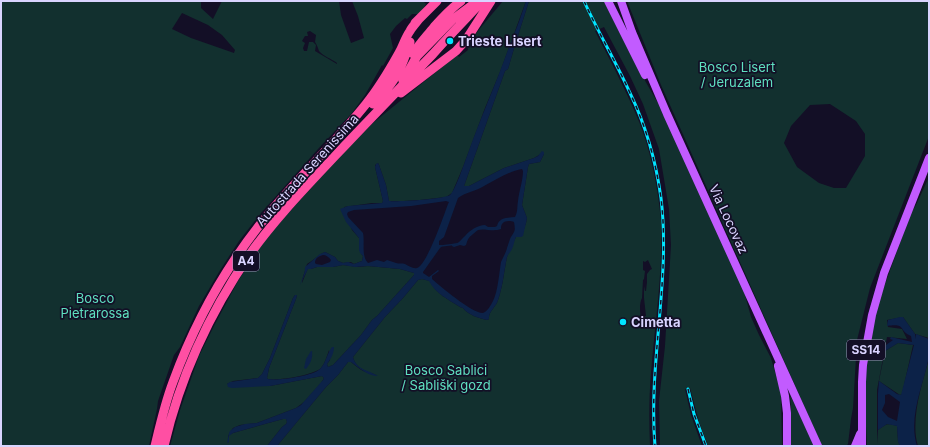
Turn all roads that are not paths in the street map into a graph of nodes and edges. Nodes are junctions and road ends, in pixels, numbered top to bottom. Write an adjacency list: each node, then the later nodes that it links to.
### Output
1 (437, 1): 18 (highway, Autostrada Serenissima / A4)
2 (454, 1): 10 (highway, A4)
3 (461, 1): 10 (highway, A4)
4 (481, 1): 13 (highway, A4)
5 (487, 1): 12 (highway, A4)
6 (491, 1): 11 (highway, A4)
7 (498, 1): 11 (highway)
8 (608, 1): 14 (main road, Via Locovaz)
9 (621, 1): 14 (main road, Via Locovaz)
10 (441, 19): 13 (highway, A4)
11 (476, 23): 12 (highway); 13 (highway, A4)
12 (462, 36): 13 (highway, A4)
13 (381, 108): 19 (highway, Autostrada Serenissima / A4)
14 (668, 114): 16 (main road, Via Locovaz)
15 (929, 158): 17 (main road, SS14)
16 (767, 335): 20 (main road, Via Locovaz); 21 (main road, Via Locovaz)
17 (862, 429): 22 (main road); 23 (main road, SS14)
18 (155, 446)
19 (164, 446)
20 (787, 446)
21 (818, 446)
22 (855, 446)
23 (862, 446)

